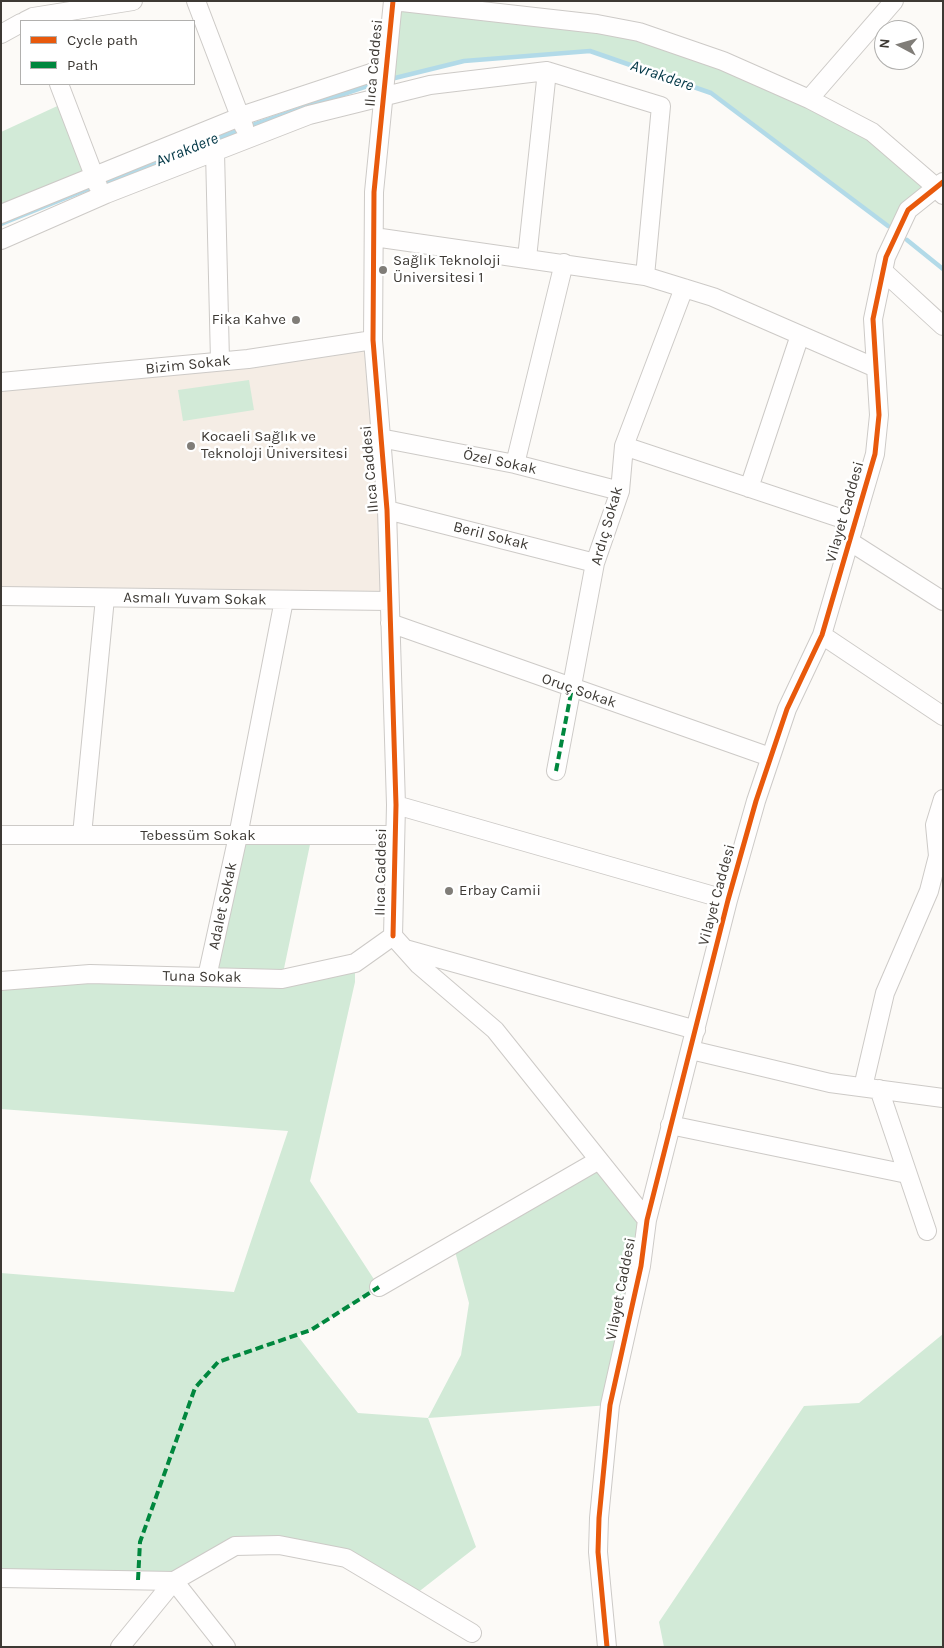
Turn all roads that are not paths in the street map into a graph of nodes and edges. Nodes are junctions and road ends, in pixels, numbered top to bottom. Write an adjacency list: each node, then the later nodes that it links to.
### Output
1 (133, 1): 6 (street)
2 (196, 1): 15 (street)
3 (379, 1): 8 (street)
4 (393, 1): 8 (street, Ilıca Caddesi); 14 (street)
5 (894, 1): 14 (street)
6 (28, 17)
7 (20, 22): 9 (street)
8 (389, 32): 10 (street, Ilıca Caddesi)
9 (1, 34)
10 (386, 68): 13 (street, Ilıca Caddesi); 15 (street)
11 (546, 71): 13 (street); 24 (street); 27 (street)
12 (59, 85): 18 (street)
13 (383, 95): 16 (street); 22 (street, Ilıca Caddesi)
14 (809, 99): 19 (street)
15 (240, 117): 16 (street); 18 (street)
16 (248, 139): 17 (street)
17 (215, 152): 20 (street); 32 (street)
18 (93, 175): 20 (street); 21 (street)
19 (941, 188): 26 (street, Vilayet Caddesi)
20 (101, 196): 23 (street)
21 (1, 214)
22 (374, 237): 24 (street); 31 (street, Ilıca Caddesi)
23 (1, 240)
24 (527, 258): 25 (street)
25 (564, 264): 27 (street); 37 (street)
26 (883, 271): 29 (street); 33 (street, Vilayet Caddesi)
27 (646, 276): 28 (street)
28 (684, 288): 30 (street); 36 (street, Ardıç Sokak)
29 (943, 326)
30 (800, 335): 33 (street); 38 (street)
31 (373, 340): 32 (street, Bizim Sokak); 35 (street, Ilıca Caddesi)
32 (220, 362): 34 (street, Bizim Sokak)
33 (876, 368): 41 (street, Vilayet Caddesi)
34 (1, 382)
35 (380, 438): 37 (street, Özel Sokak); 40 (street, Ilıca Caddesi)
36 (624, 446): 38 (street); 39 (street, Ardıç Sokak)
37 (515, 464): 39 (street, Özel Sokak)
38 (749, 488): 41 (street)
39 (620, 491): 43 (street, Ardıç Sokak)
40 (386, 510): 43 (street, Beril Sokak); 47 (street, Ilıca Caddesi)
41 (855, 523): 42 (street, Vilayet Caddesi)
42 (849, 541): 48 (street); 50 (street, Vilayet Caddesi)
43 (595, 563): 51 (street, Ardıç Sokak)
44 (1, 596): 45 (street, Asmalı Yuvam Sokak)
45 (105, 598): 46 (street, Asmalı Yuvam Sokak); 59 (street)
46 (284, 600): 47 (street, Asmalı Yuvam Sokak); 60 (street, Adalet Sokak)
47 (389, 601): 49 (street, Ilıca Caddesi)
48 (943, 601)
49 (390, 623): 51 (street, Oruç Sokak); 56 (street, Ilıca Caddesi)
50 (822, 635): 52 (street); 53 (street, Vilayet Caddesi)
51 (572, 688): 53 (street, Oruç Sokak); 54 (street, Ardıç Sokak)
52 (943, 716)
53 (770, 757): 62 (street, Vilayet Caddesi)
54 (556, 772)
55 (943, 799): 61 (street)
56 (396, 805): 57 (street, Ilıca Caddesi); 62 (street)
57 (394, 834): 60 (street, Tebessüm Sokak); 63 (street, Ilıca Caddesi)
58 (1, 835): 59 (street, Tebessüm Sokak)
59 (82, 835): 60 (street, Tebessüm Sokak)
60 (238, 836): 64 (street, Adalet Sokak)
61 (940, 858): 68 (street)
62 (728, 900): 66 (street, Vilayet Caddesi)
63 (397, 942): 64 (street, Tuna Sokak); 66 (street); 71 (street)
64 (207, 977): 65 (street, Tuna Sokak)
65 (1, 981)
66 (696, 1030): 67 (street, Vilayet Caddesi)
67 (691, 1050): 68 (street); 70 (street, Vilayet Caddesi)
68 (871, 1088): 69 (street); 72 (street)
69 (943, 1098)
70 (670, 1126): 72 (street); 73 (street, Vilayet Caddesi)
71 (599, 1160): 73 (street); 75 (street)
72 (907, 1174): 74 (street)
73 (646, 1220): 81 (street, Vilayet Caddesi)
74 (926, 1231)
75 (379, 1287)
76 (1, 1578): 77 (street)
77 (174, 1581): 78 (street); 79 (street); 80 (street)
78 (472, 1633)
79 (120, 1647)
80 (226, 1647)
81 (607, 1647)

